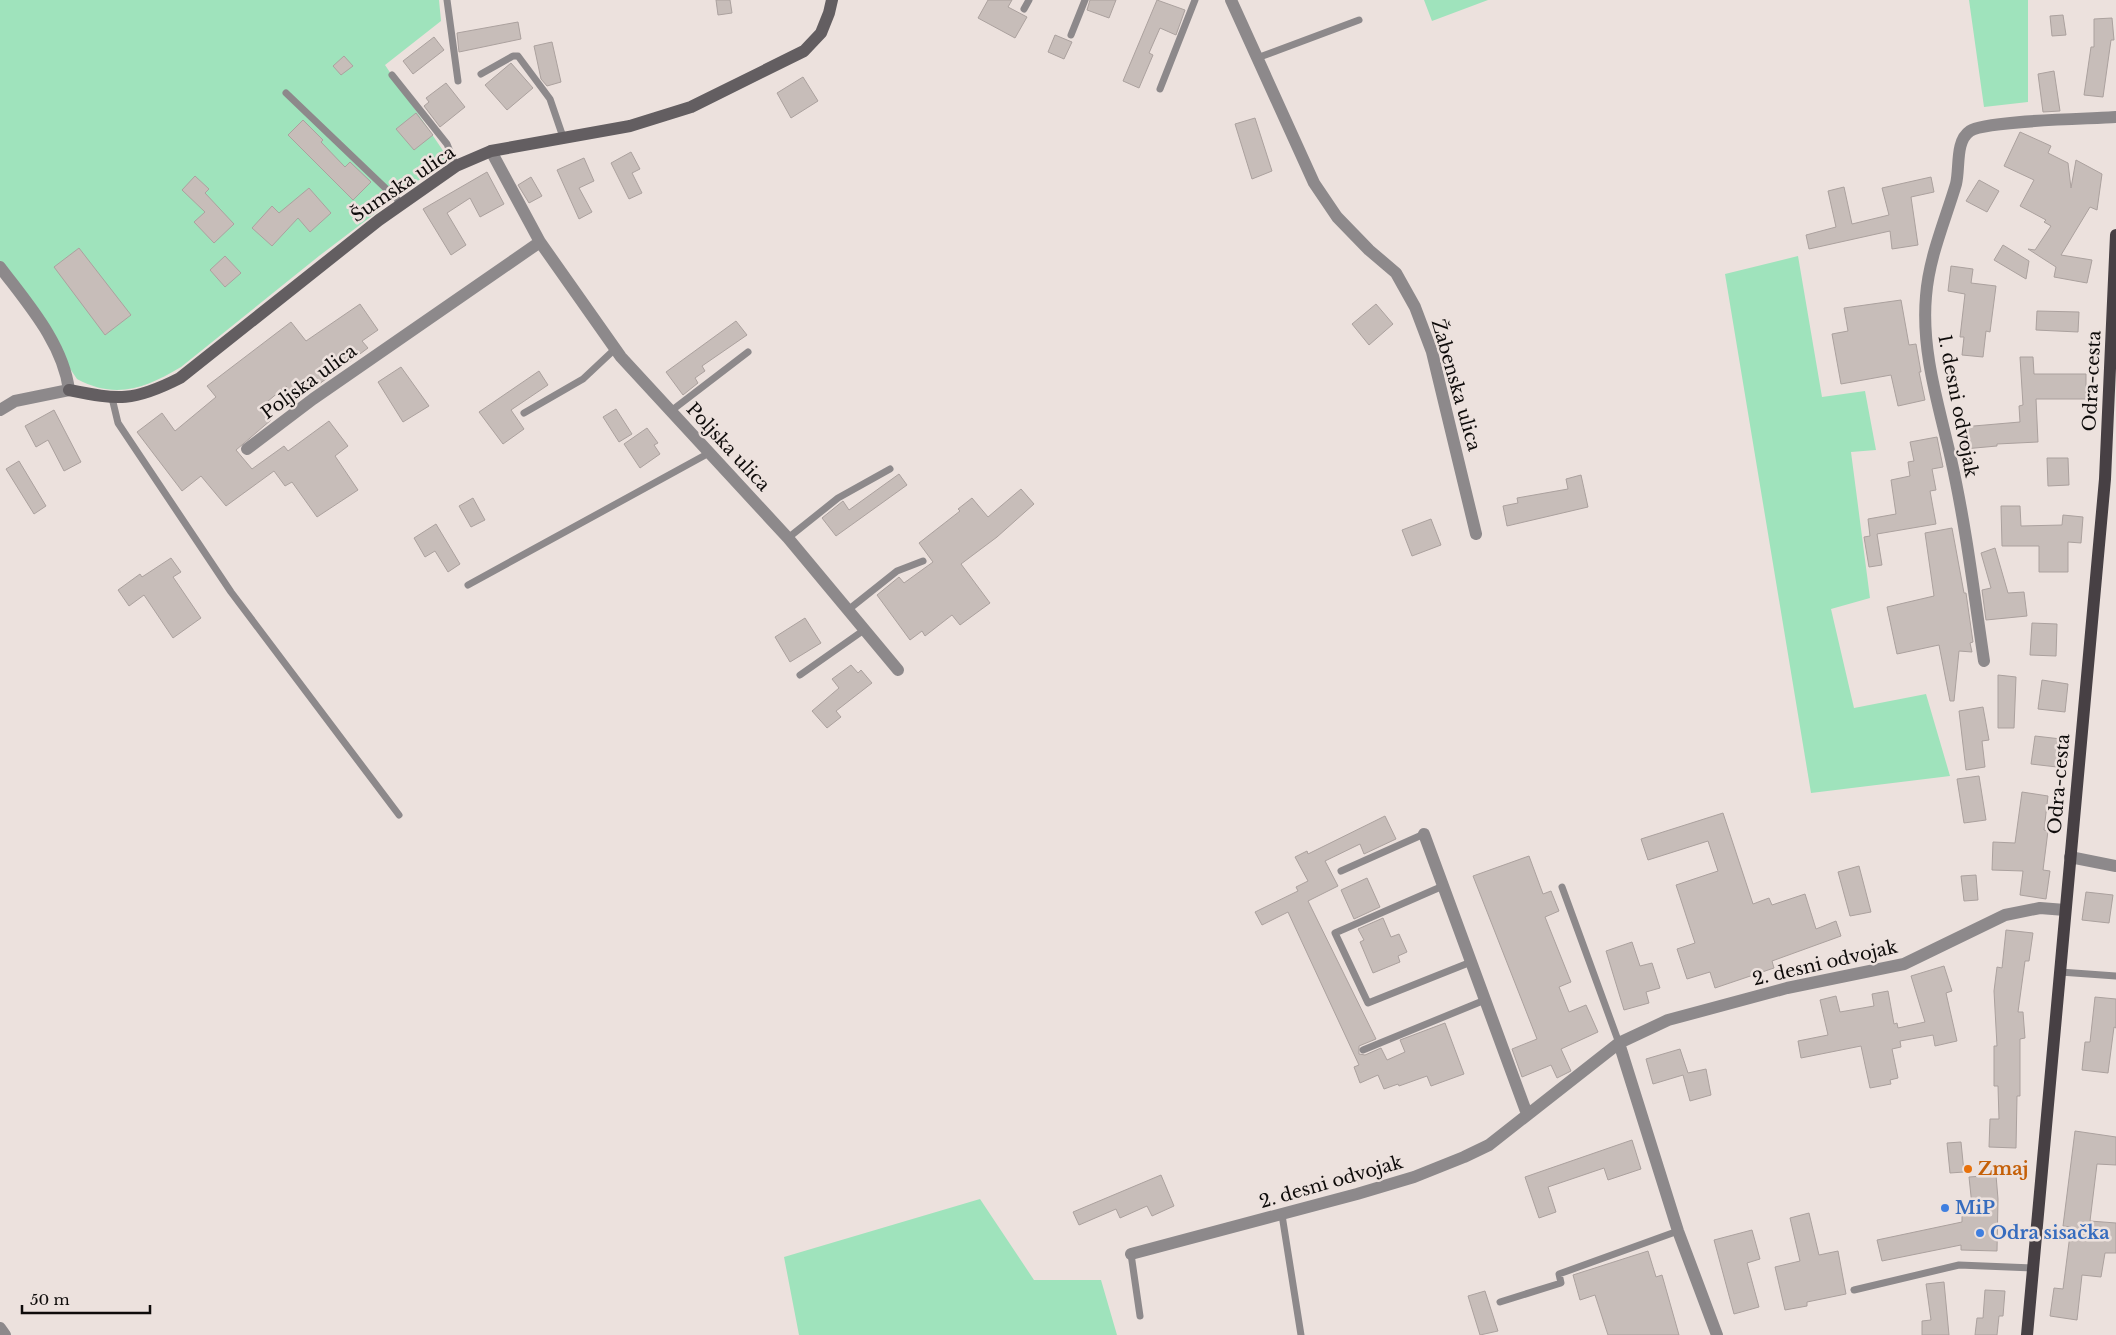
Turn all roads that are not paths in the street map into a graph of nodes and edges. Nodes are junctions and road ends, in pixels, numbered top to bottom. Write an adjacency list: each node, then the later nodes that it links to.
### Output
1 (446, 0): 13 (lane)
2 (832, 0): 17 (street, Šumska ulica)
3 (1029, 0): 7 (lane)
4 (1085, 0): 9 (lane)
5 (1195, 0): 14 (lane)
6 (1231, 0): 10 (street, Žabenska ulica)
7 (1024, 8)
8 (1360, 20): 10 (lane)
9 (1071, 35)
10 (1257, 58): 36 (street, Žabenska ulica)
11 (482, 74): 17 (lane)
12 (392, 75): 19 (lane)
13 (458, 81)
14 (1160, 89)
15 (286, 93): 20 (lane)
16 (2116, 117): 42 (street, 1. desni odvojak)
17 (562, 137): 18 (street, Šumska ulica)
18 (491, 151): 19 (street, Šumska ulica); 22 (street, Poljska ulica)
19 (456, 166): 20 (street, Šumska ulica)
20 (401, 204): 28 (street, Šumska ulica)
21 (2116, 235): 26 (main road, Odra-cesta)
22 (540, 242): 24 (street, Poljska ulica); 33 (street, Poljska ulica)
23 (0, 267): 27 (street)
24 (616, 348): 30 (street, Poljska ulica); 31 (lane)
25 (748, 352): 30 (lane)
26 (2113, 364): 32 (main road, Odra-cesta)
27 (69, 390): 28 (street, Šumska ulica); 29 (street, Šumska ulica)
28 (112, 398): 45 (lane)
29 (0, 410)
30 (671, 411): 34 (street, Poljska ulica)
31 (524, 413)
32 (2112, 420): 47 (main road, Odra-cesta)
33 (247, 449)
34 (709, 452): 37 (street, Poljska ulica); 39 (lane)
35 (890, 469): 37 (lane)
36 (1476, 534)
37 (788, 538): 40 (street, Poljska ulica)
38 (923, 561): 40 (lane)
39 (468, 584)
40 (848, 610): 41 (street, Poljska ulica)
41 (864, 630): 43 (street, Poljska ulica); 44 (lane)
42 (1984, 660)
43 (898, 670)
44 (800, 676)
45 (399, 815)
46 (1424, 834): 49 (lane); 50 (street)
47 (2070, 857): 48 (street); 52 (main road, Odra-cesta)
48 (2116, 866)
49 (1342, 871)
50 (1443, 886): 53 (street); 53 (lane)
51 (1562, 887): 57 (lane)
52 (2065, 910): 54 (main road, Odra-cesta); 57 (street, 2. desni odvojak)
53 (1471, 962): 56 (street)
54 (2060, 972): 55 (lane); 63 (main road, Odra-cesta)
55 (2116, 976)
56 (1485, 1000): 58 (lane); 59 (street)
57 (1619, 1043): 59 (street, 2. desni odvojak); 61 (street)
58 (1363, 1050)
59 (1527, 1114): 60 (street, 2. desni odvojak)
60 (1282, 1215): 62 (street, 2. desni odvojak); 69 (lane)
61 (1678, 1231): 65 (lane); 70 (street)
62 (1132, 1254): 66 (lane)
63 (2033, 1268): 64 (lane); 71 (main road, Odra-cesta)
64 (1854, 1290)
65 (1500, 1302)
66 (1140, 1316)
67 (0, 1328): 68 (street)
68 (5, 1335)
69 (1301, 1335)
70 (1717, 1335)
71 (2027, 1335)

